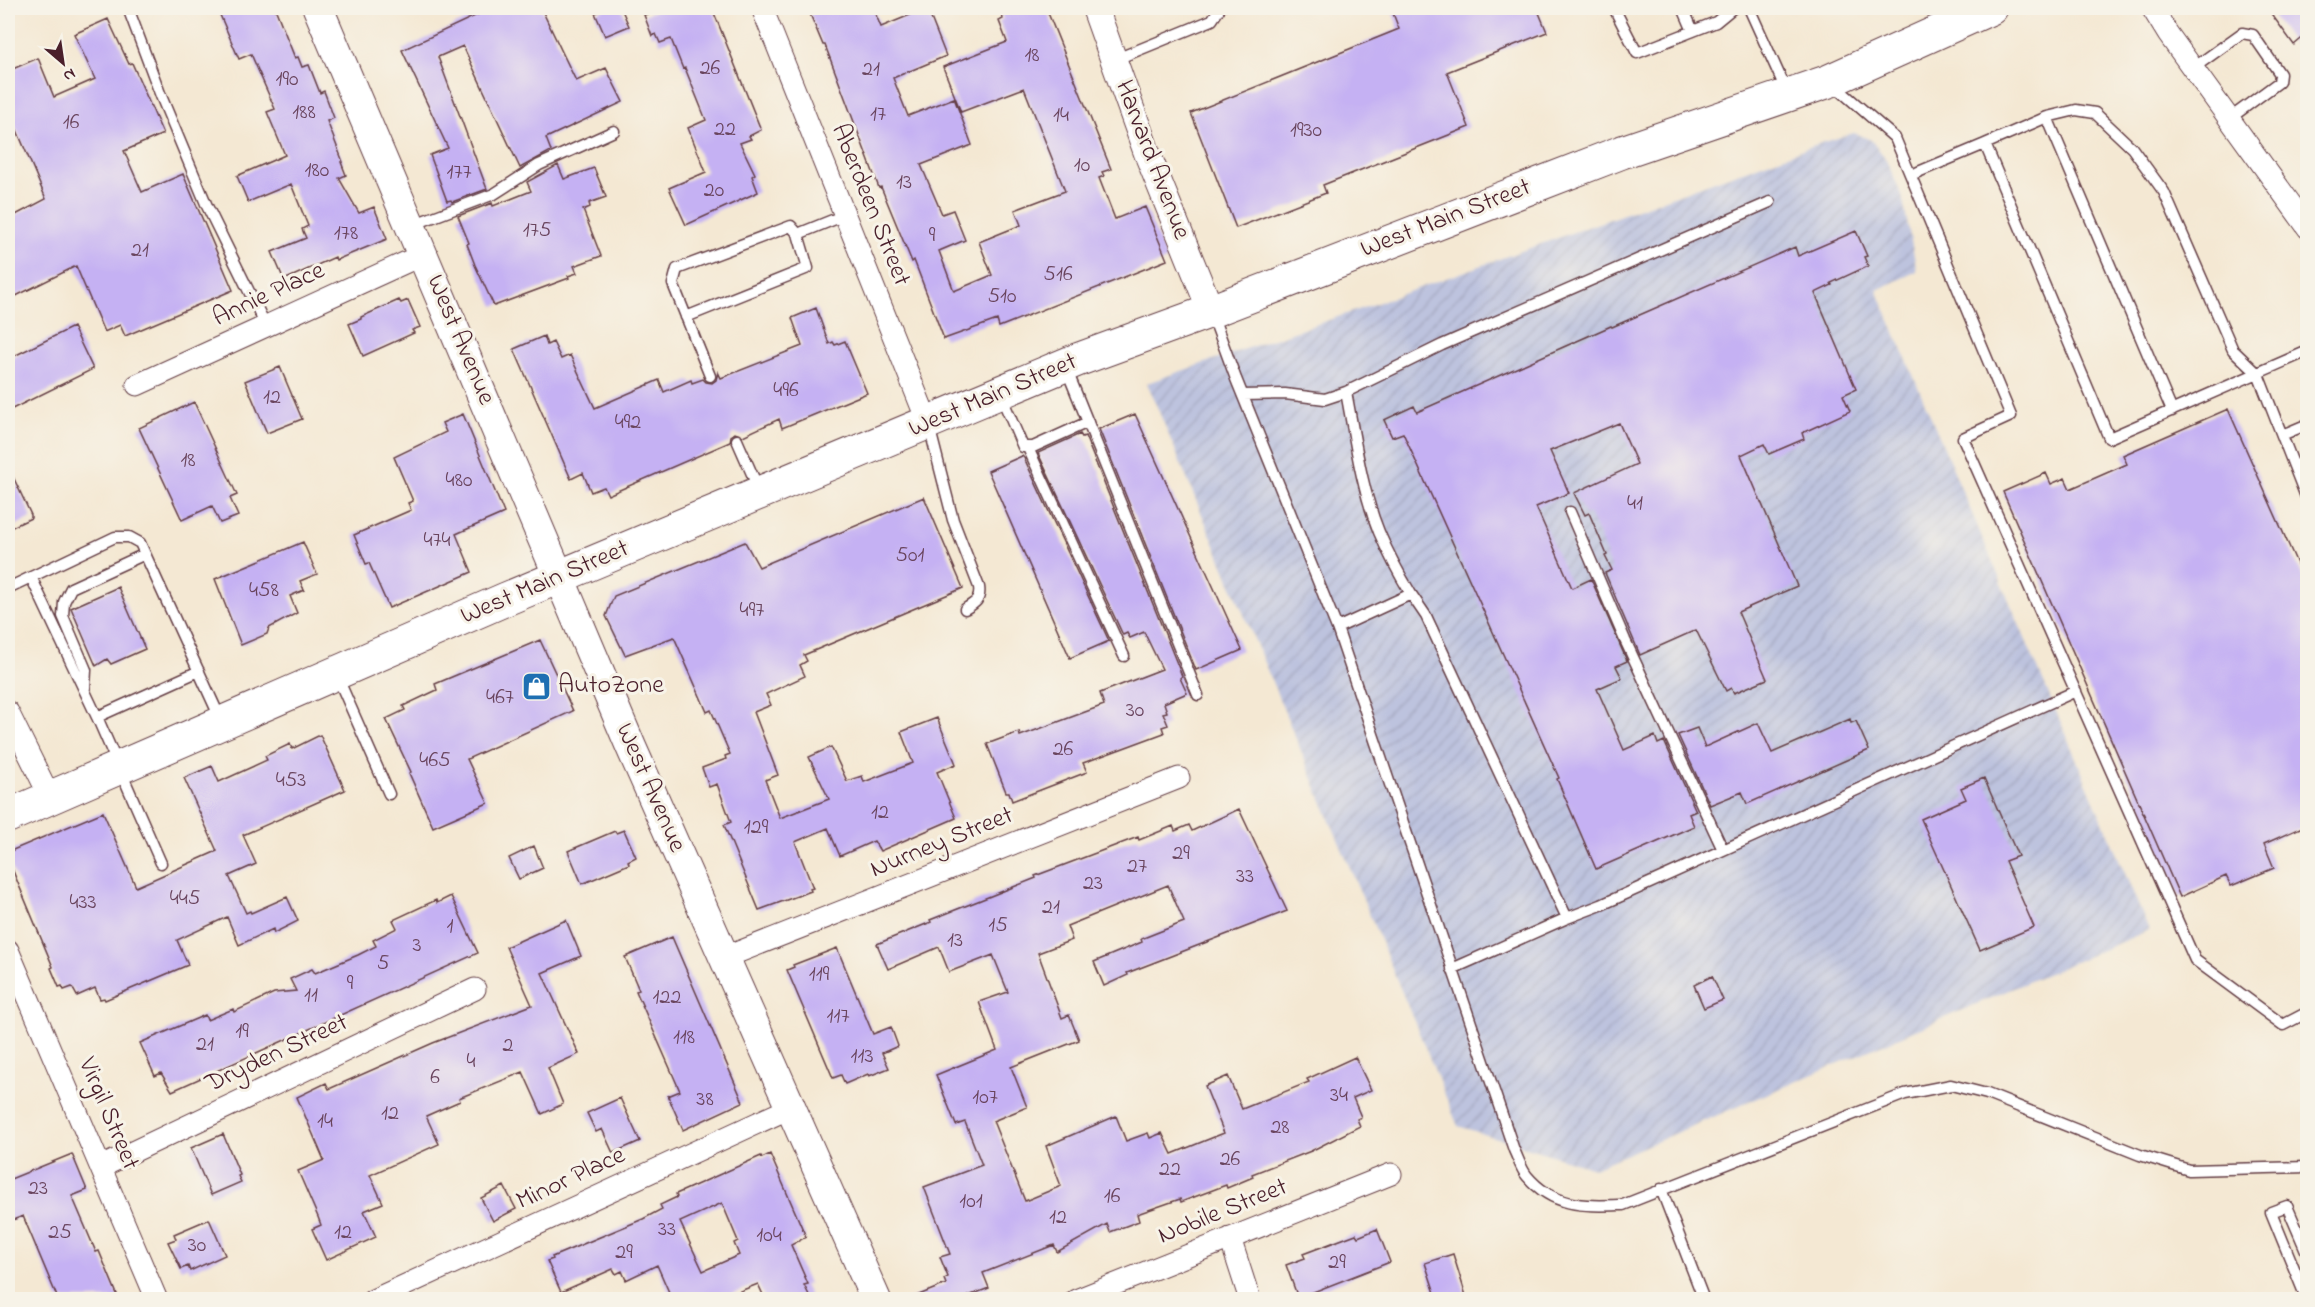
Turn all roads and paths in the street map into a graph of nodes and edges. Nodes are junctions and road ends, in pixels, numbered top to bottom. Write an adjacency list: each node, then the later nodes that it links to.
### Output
1 (128, 8): 30 (lane)
2 (318, 8): 24 (main road, West Avenue)
3 (762, 8): 23 (street, Aberdeen Street)
4 (1095, 8): 13 (street, Harvard Avenue)
5 (1220, 8): 13 (lane)
6 (1614, 8): 12 (lane)
7 (1683, 8): 12 (lane)
8 (1733, 8): 12 (lane)
9 (1749, 8): 16 (lane)
10 (1991, 8): 15 (main road, West Main Street)
11 (2152, 8): 14 (street)
12 (1693, 31)
13 (1114, 60): 28 (street, Harvard Avenue)
14 (2192, 69): 18 (street); 18 (lane)
15 (1829, 81): 16 (main road, West Main Street); 21 (lane)
16 (1788, 95): 28 (main road, West Main Street)
17 (2047, 117): 20 (lane); 33 (lane); 39 (lane)
18 (2229, 119): 25 (street)
19 (614, 131): 24 (lane)
20 (1985, 144): 21 (lane); 39 (lane)
21 (1911, 175): 60 (lane)
22 (1770, 202): 36 (lane)
23 (845, 215): 26 (lane); 40 (street, Aberdeen Street)
24 (412, 226): 27 (main road, West Avenue)
25 (2307, 228)
26 (798, 234): 29 (lane); 29 (lane)
27 (424, 254): 30 (street, Annie Place); 51 (main road, West Avenue)
28 (1211, 311): 32 (main road, West Main Street); 38 (lane)
29 (686, 317): 34 (lane)
30 (266, 326): 35 (street, Annie Place)
31 (2307, 351): 33 (lane)
32 (1065, 365): 37 (main road, West Main Street); 41 (lane)
33 (2258, 374): 39 (lane); 43 (lane)
34 (710, 376)
35 (137, 385)
36 (1346, 392): 38 (lane); 53 (lane)
37 (1000, 393): 40 (main road, West Main Street); 45 (lane)
38 (1243, 395): 55 (lane)
39 (2172, 411)
40 (928, 423): 46 (main road, West Main Street); 54 (lane)
41 (1088, 423): 45 (lane); 61 (lane)
42 (2307, 424): 43 (lane)
43 (2282, 435): 47 (lane)
44 (737, 440): 46 (lane)
45 (1028, 448): 56 (lane)
46 (760, 493): 51 (main road, West Main Street)
47 (2307, 502)
48 (1570, 512): 70 (lane)
49 (145, 554): 50 (lane); 57 (lane); 59 (lane)
50 (31, 577): 52 (lane); 59 (lane)
51 (558, 577): 58 (main road, West Main Street); 74 (main road, West Avenue)
52 (8, 588)
53 (1411, 594): 55 (lane); 72 (lane)
54 (964, 609)
55 (1337, 628): 75 (lane)
56 (1124, 656)
57 (199, 671): 63 (lane); 64 (lane)
58 (335, 673): 64 (main road, West Main Street); 67 (lane)
59 (84, 690): 63 (lane)
60 (2076, 691): 70 (lane); 77 (lane)
61 (1197, 695)
62 (8, 712): 68 (street)
63 (97, 717): 65 (lane)
64 (222, 723): 65 (main road, West Main Street)
65 (119, 767): 68 (main road, West Main Street); 71 (lane)
66 (1179, 778): 74 (street, Nurney Street)
67 (389, 794)
68 (50, 797): 69 (main road, West Main Street)
69 (8, 816)
70 (1723, 850): 72 (lane)
71 (161, 863)
72 (1567, 918): 75 (lane)
73 (8, 950): 79 (street, Virgil Street)
74 (726, 957): 78 (main road, West Avenue)
75 (1452, 969): 82 (lane)
76 (475, 989): 79 (street, Dryden Street)
77 (2307, 1012)
78 (792, 1107): 86 (street, Minor Place); 87 (main road, West Avenue)
79 (101, 1167): 85 (street, Virgil Street)
80 (2307, 1167): 82 (lane)
81 (1391, 1174): 83 (street, Nobile Street)
82 (1661, 1189): 90 (lane)
83 (1230, 1238): 88 (street, Nobile Street); 89 (street)
84 (2307, 1255): 91 (lane)
85 (157, 1299)
86 (373, 1299)
87 (876, 1299)
88 (1076, 1299)
89 (1250, 1299)
90 (1704, 1299)
91 (2307, 1299)

